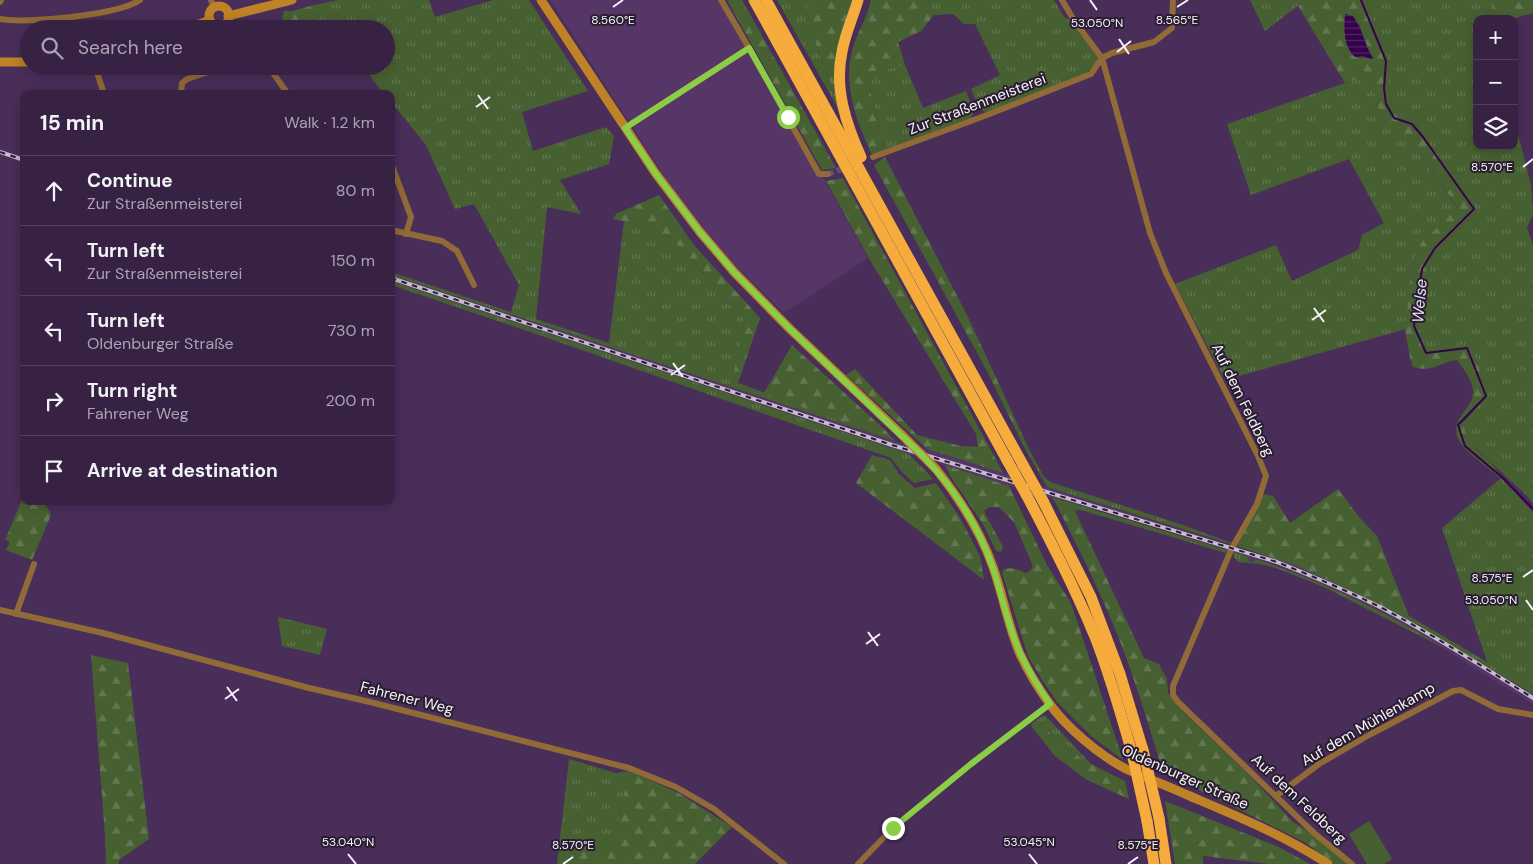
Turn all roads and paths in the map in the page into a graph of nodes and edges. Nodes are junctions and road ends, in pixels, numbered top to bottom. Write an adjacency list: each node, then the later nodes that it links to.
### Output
1 (140, 0): 13 (street)
2 (292, 0): 11 (main road)
3 (541, 0): 29 (main road, Oldenburger Straße)
4 (721, 0): 17 (street)
5 (754, 0): 42 (highway, bridge)
6 (766, 0): 33 (highway)
7 (858, 0): 33 (highway)
8 (1062, 0): 18 (street, Auf dem Feldberg)
9 (1173, 0): 18 (street)
10 (213, 4): 11 (main road); 14 (main road)
11 (228, 16): 15 (main road)
12 (0, 19): 16 (street)
13 (46, 20)
14 (210, 20)
15 (227, 20)
16 (20, 21)
17 (749, 48): 29 (street); 32 (street)
18 (1102, 58): 21 (street); 25 (street, Auf dem Feldberg)
19 (0, 62): 20 (main road)
20 (20, 62)
21 (1091, 74): 25 (street); 30 (street, Zur Straßenmeisterei)
22 (97, 75): 26 (street)
23 (199, 75): 27 (street)
24 (274, 75): 28 (street)
25 (1107, 77): 43 (street, Auf dem Feldberg)
26 (103, 90)
27 (181, 90)
28 (285, 90)
29 (625, 128): 40 (main road, Oldenburger Straße, bridge)
30 (872, 157)
31 (395, 174): 35 (street)
32 (828, 174)
33 (865, 178): 42 (highway, bridge)
34 (395, 231): 35 (street)
35 (406, 234): 36 (street)
36 (474, 285)
37 (34, 564): 39 (street)
38 (0, 610): 39 (street, Fahrener Weg)
39 (16, 614): 45 (street, Fahrener Weg)
40 (1050, 704): 46 (street); 49 (main road, Oldenburger Straße)
41 (1533, 714): 43 (street, Auf dem Mühlenkamp)
42 (1138, 752): 44 (highway, bridge)
43 (1276, 796): 50 (street, Auf dem Feldberg)
44 (1153, 819): 47 (highway); 48 (highway)
45 (784, 864)
46 (858, 864)
47 (1154, 864)
48 (1166, 864)
49 (1328, 864)
50 (1352, 864)

